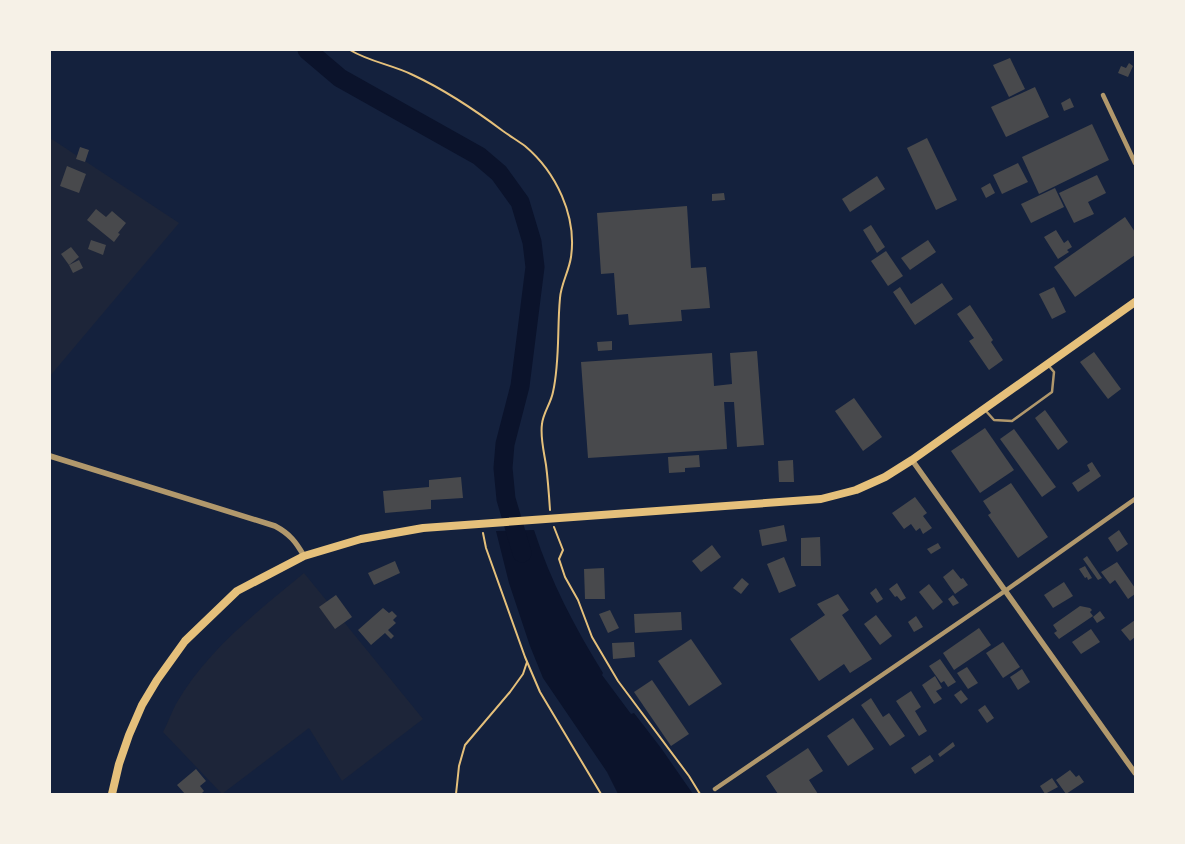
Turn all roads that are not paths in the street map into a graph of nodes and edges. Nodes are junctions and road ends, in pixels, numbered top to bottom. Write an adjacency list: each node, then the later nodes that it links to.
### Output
1 (1103, 95): 2 (street)
2 (1135, 163)
3 (1135, 302): 4 (highway)
4 (1048, 364): 5 (highway); 5 (lane)
5 (984, 409): 7 (highway)
6 (50, 456): 9 (street)
7 (912, 460): 9 (highway); 10 (street)
8 (1135, 499): 10 (street)
9 (304, 556): 13 (highway)
10 (1005, 591): 11 (street); 12 (street)
11 (1135, 773)
12 (715, 789)
13 (112, 794)

